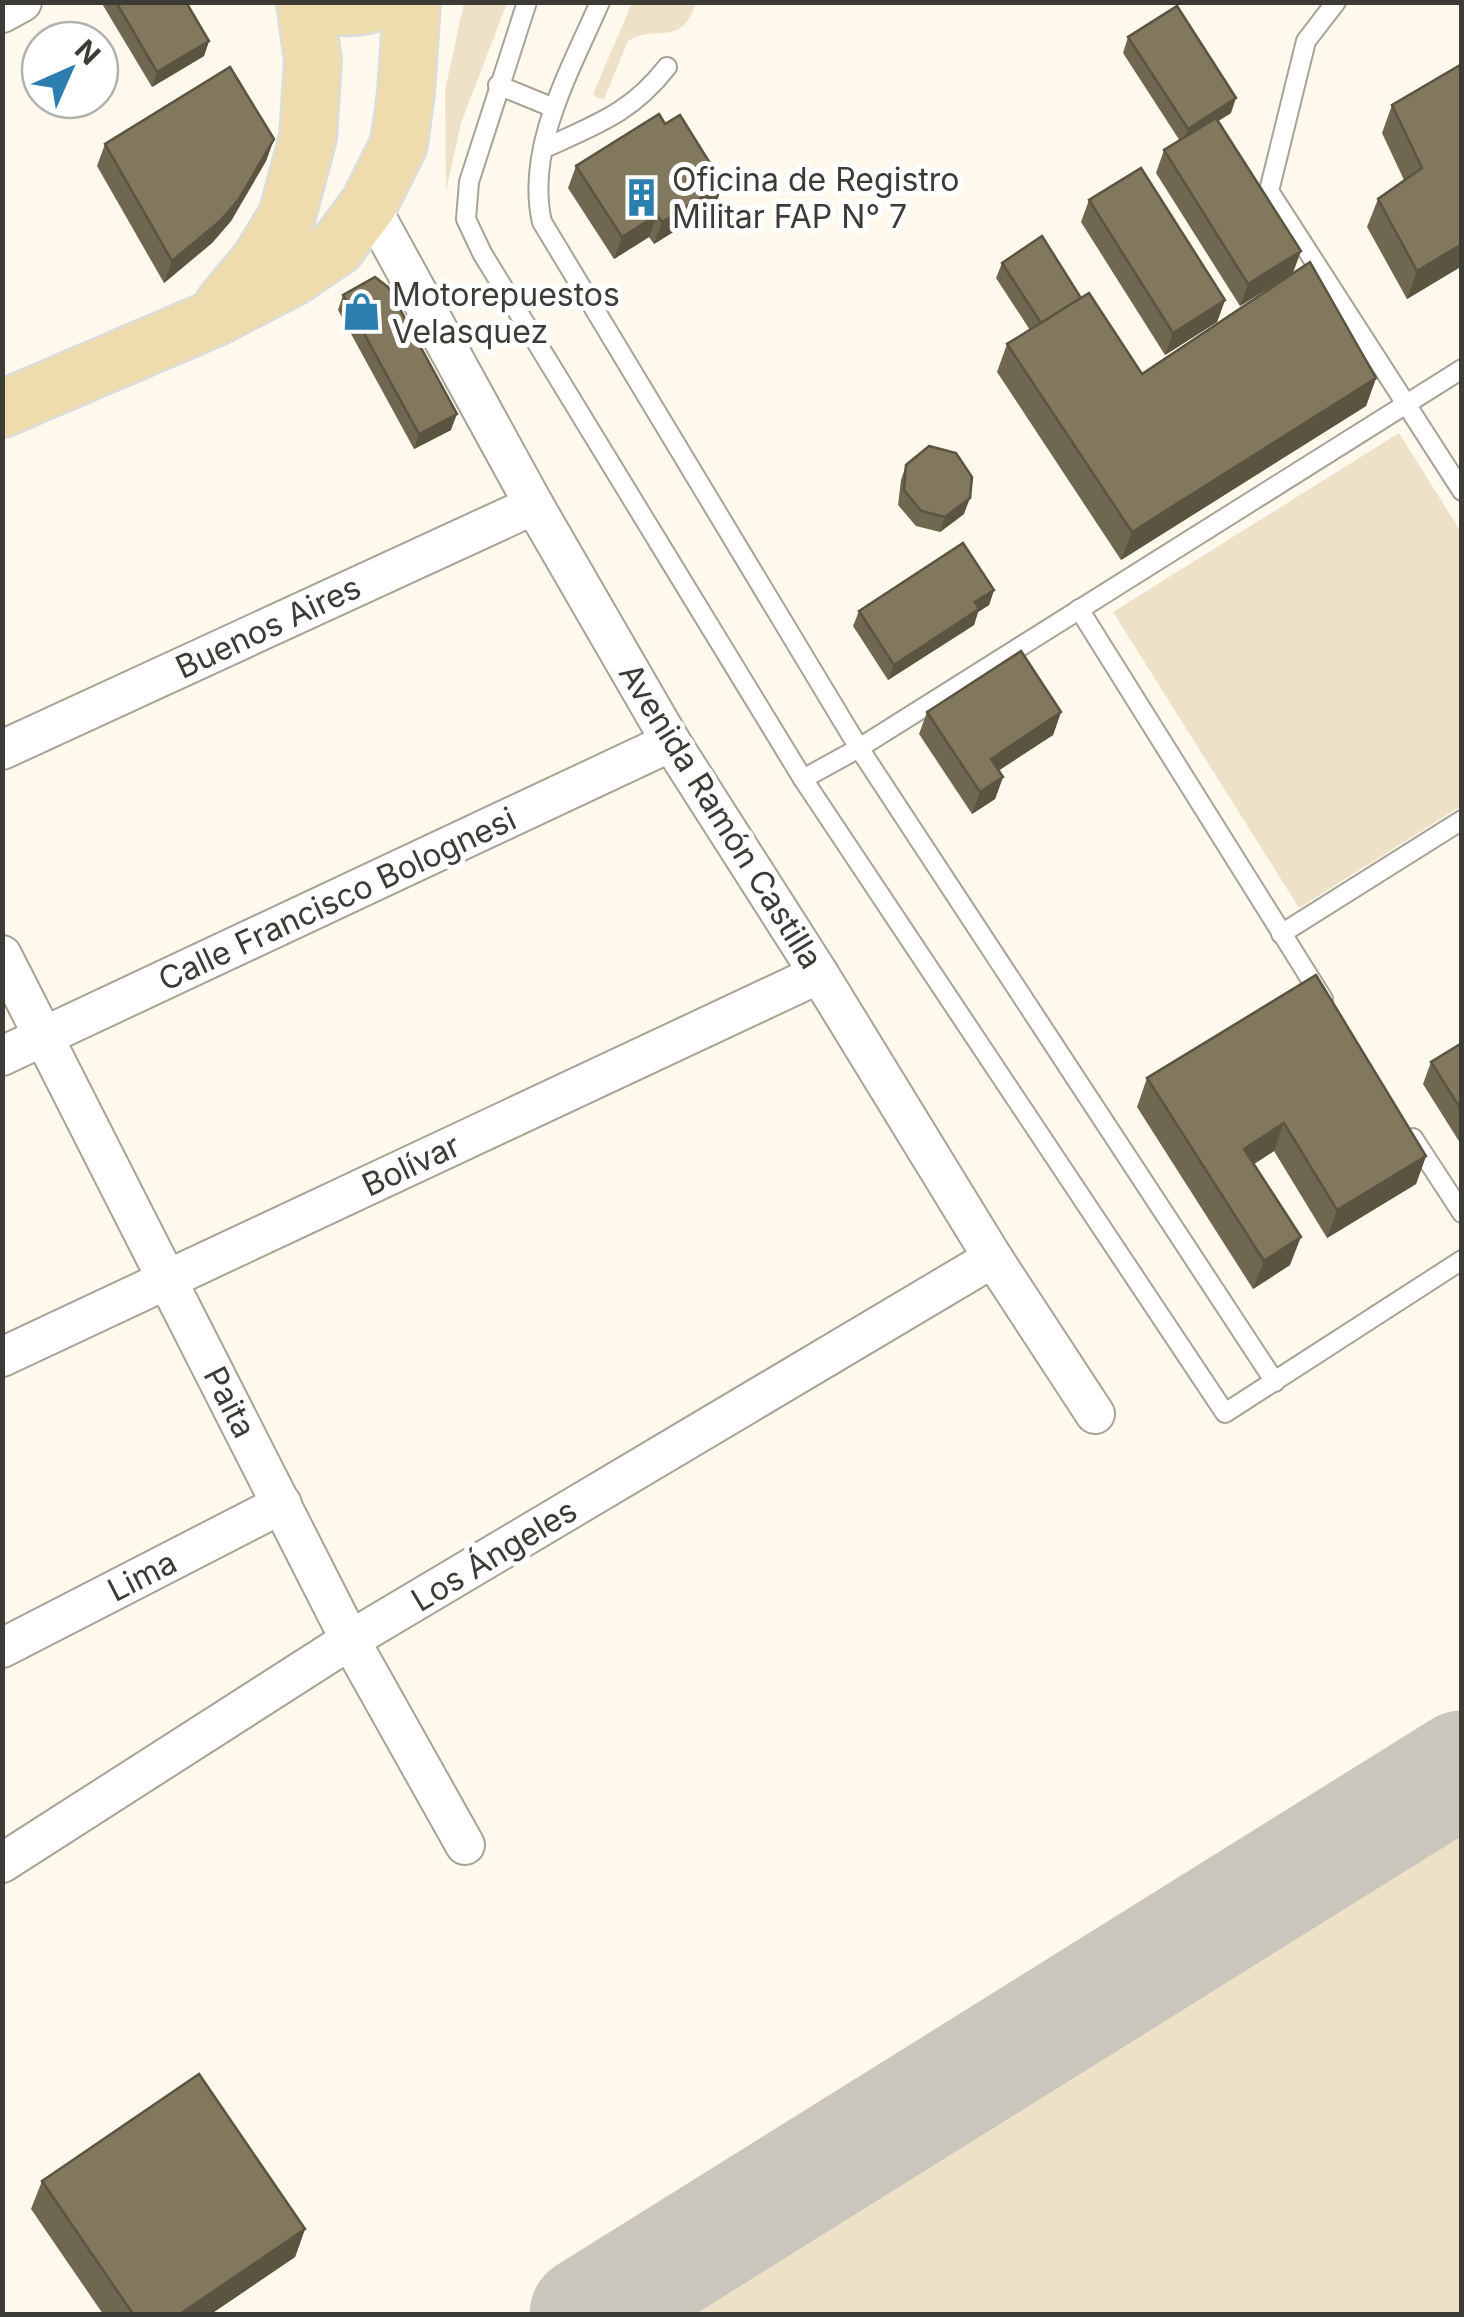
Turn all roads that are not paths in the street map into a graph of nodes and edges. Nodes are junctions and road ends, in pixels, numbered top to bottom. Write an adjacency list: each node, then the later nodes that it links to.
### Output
1 (22, 2): 9 (street)
2 (305, 2): 15 (main road)
3 (319, 2): 4 (main road)
4 (378, 2)
5 (412, 2): 14 (main road)
6 (527, 2): 11 (lane)
7 (600, 2): 12 (lane)
8 (1336, 2): 17 (lane)
9 (2, 13)
10 (668, 66): 13 (lane)
11 (498, 85): 12 (lane); 25 (lane)
12 (554, 108): 13 (lane)
13 (545, 148): 23 (lane)
14 (369, 204): 15 (main road); 20 (street, Avenida Ramón Castilla)
15 (212, 319): 18 (main road)
16 (1462, 369): 17 (lane)
17 (1406, 406): 19 (lane); 21 (lane)
18 (2, 409)
19 (1462, 491)
20 (534, 504): 22 (street, Avenida Ramón Castilla); 24 (street, Buenos Aires)
21 (1079, 609): 23 (lane); 27 (lane)
22 (671, 742): 29 (street, Avenida Ramón Castilla); 31 (street, Calle Francisco Bolognesi)
23 (859, 748): 25 (lane); 39 (lane)
24 (2, 750)
25 (804, 779): 39 (lane)
26 (1462, 820): 27 (lane)
27 (1281, 934): 30 (lane)
28 (2, 954): 31 (street, Paita)
29 (819, 974): 35 (street, Avenida Ramón Castilla); 37 (street, Bolívar)
30 (1334, 1016)
31 (46, 1036): 32 (street, Calle Francisco Bolognesi); 37 (street, Paita)
32 (2, 1056)
33 (1398, 1114): 34 (lane)
34 (1462, 1213)
35 (993, 1258): 40 (street, Avenida Ramón Castilla); 42 (street, Los Ángeles)
36 (1462, 1260): 39 (lane)
37 (168, 1280): 38 (street, Bolívar); 41 (street, Paita)
38 (2, 1356)
39 (1275, 1382)
40 (1095, 1414)
41 (282, 1504): 42 (street, Paita); 43 (street, Lima)
42 (350, 1640): 44 (street, Paita); 45 (street, Los Ángeles)
43 (2, 1648)
44 (466, 1846)
45 (2, 1863)

